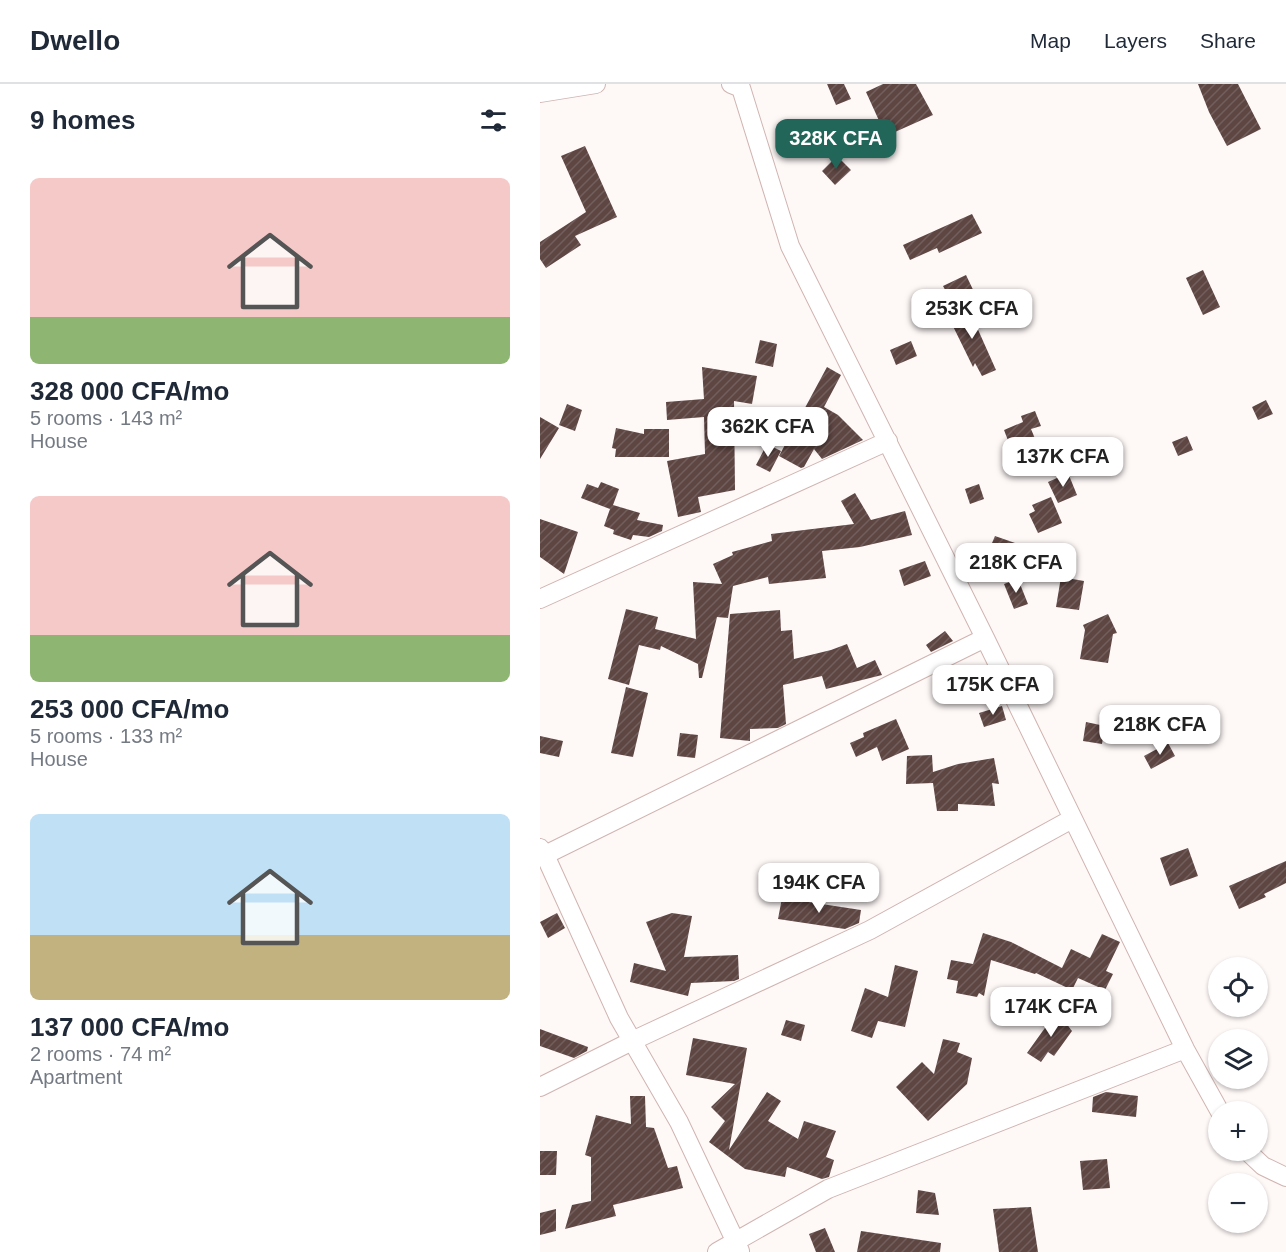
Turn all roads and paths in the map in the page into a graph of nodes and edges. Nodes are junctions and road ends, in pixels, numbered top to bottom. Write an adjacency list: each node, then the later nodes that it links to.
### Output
1 (596, 84): 3 (street)
2 (731, 84): 4 (street)
3 (540, 93)
4 (888, 441): 5 (street); 6 (street)
5 (540, 599)
6 (985, 638): 7 (street); 8 (street)
7 (1072, 819): 9 (street); 10 (street)
8 (543, 851): 9 (street)
9 (632, 1041): 11 (street); 15 (street)
10 (1185, 1049): 12 (street); 15 (street)
11 (540, 1087)
12 (1214, 1101)
13 (1258, 1161): 14 (street)
14 (1286, 1177)
15 (738, 1246): 16 (street)
16 (717, 1252)

